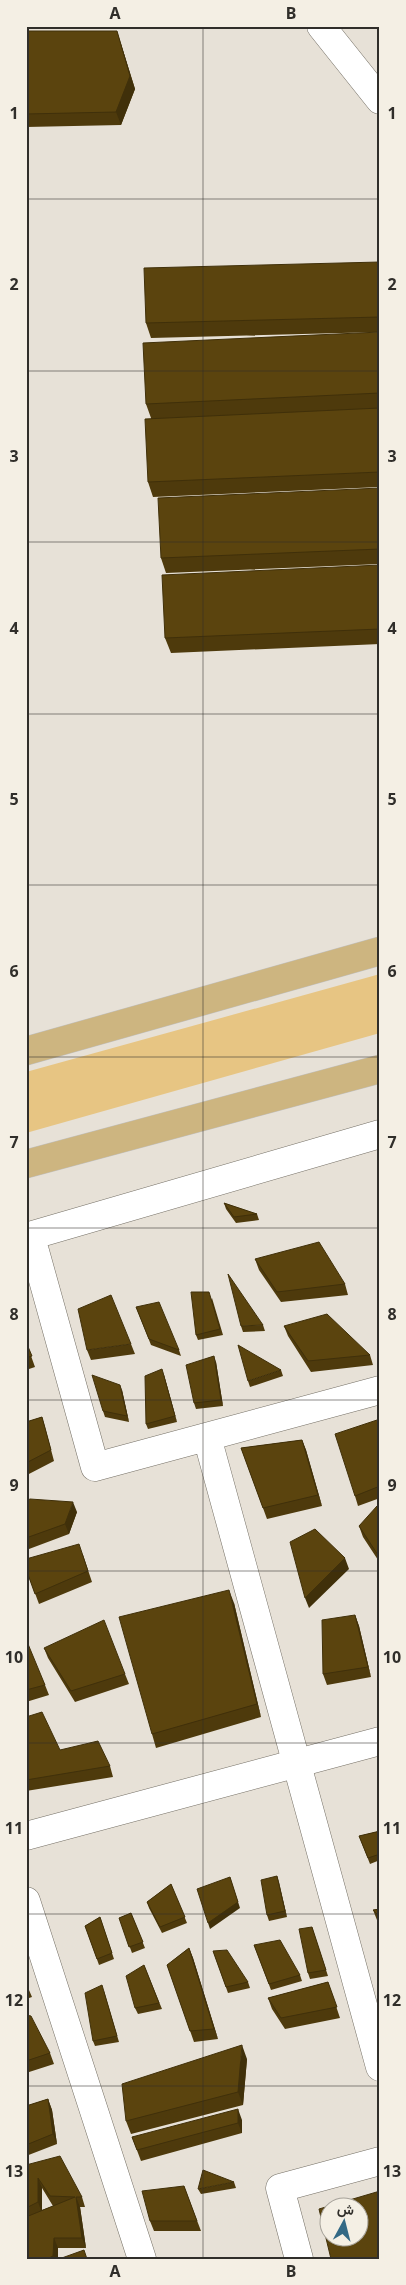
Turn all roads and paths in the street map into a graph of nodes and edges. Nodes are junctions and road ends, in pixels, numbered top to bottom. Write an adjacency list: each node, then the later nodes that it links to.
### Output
1 (320, 26): 2 (street)
2 (380, 100)
3 (380, 951): 4 (main road)
4 (26, 1051)
5 (380, 1069): 7 (main road)
6 (380, 1134): 8 (street)
7 (26, 1164)
8 (29, 1237): 10 (street)
9 (380, 1390): 10 (street)
10 (207, 1437): 12 (street)
11 (380, 1741): 12 (street)
12 (296, 1763): 13 (street); 15 (street)
13 (26, 1836)
14 (26, 1901): 17 (street)
15 (380, 2067)
16 (380, 2161): 18 (street)
17 (142, 2259)
18 (299, 2259)

